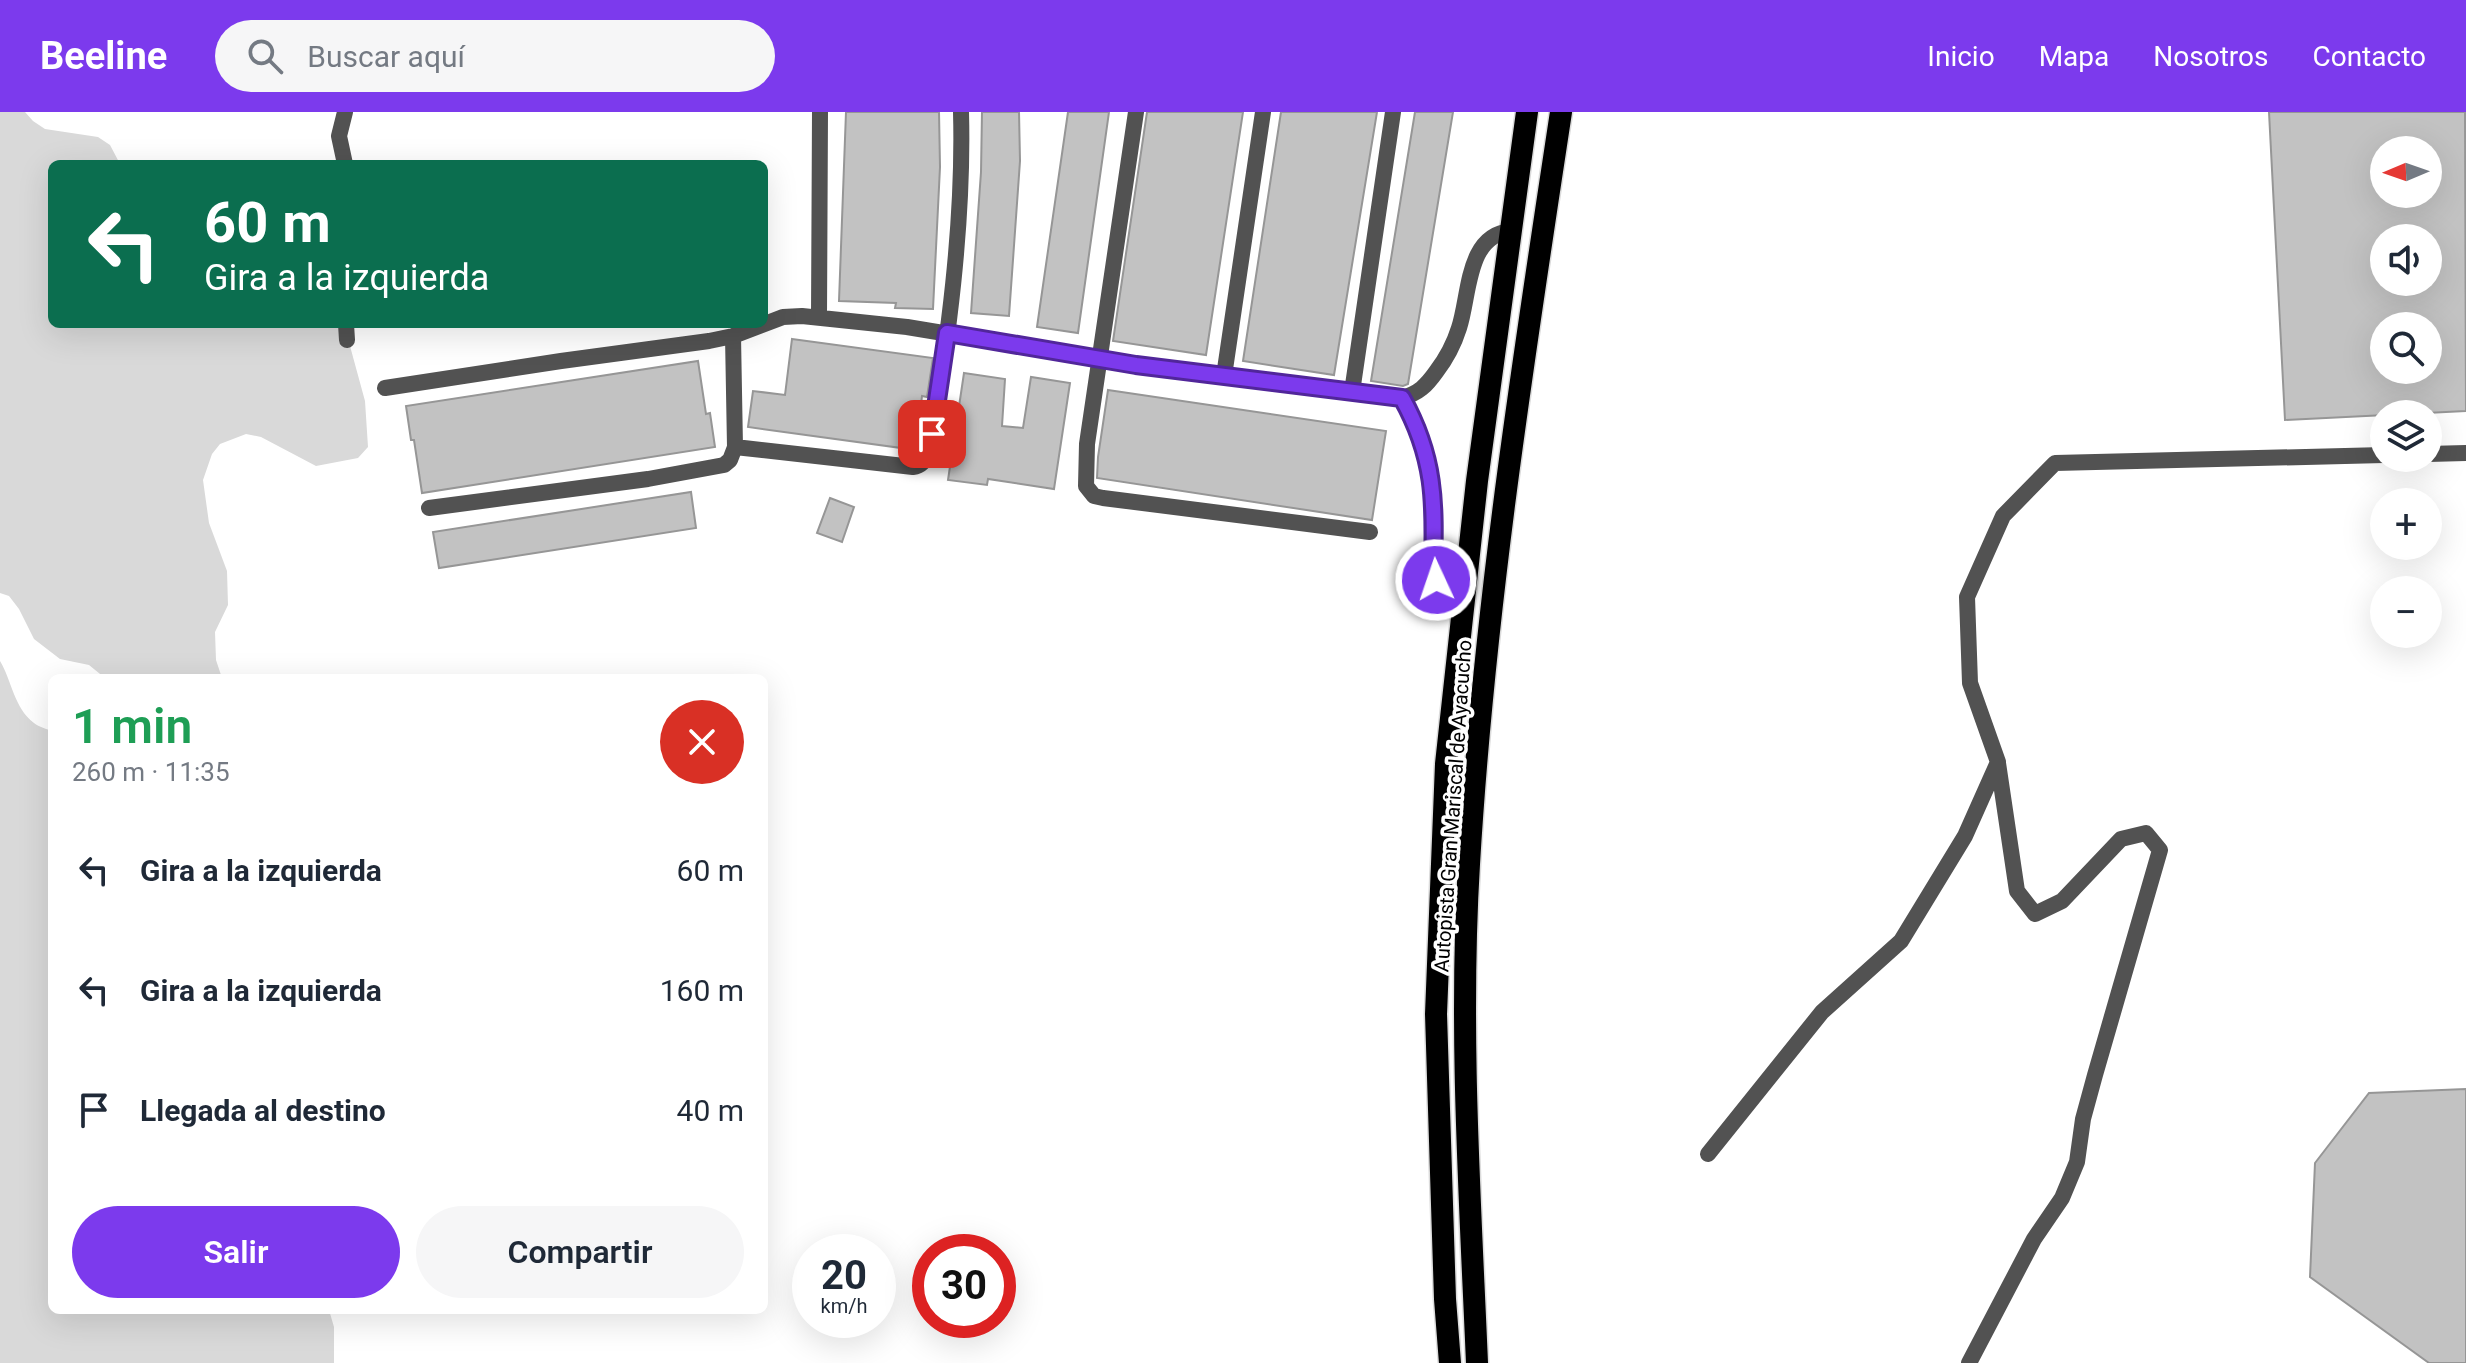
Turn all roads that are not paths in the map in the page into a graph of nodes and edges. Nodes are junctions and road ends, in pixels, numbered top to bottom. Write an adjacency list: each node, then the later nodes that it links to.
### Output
1 (345, 112): 9 (street)
2 (820, 112): 11 (street)
3 (961, 112): 14 (street)
4 (1136, 112): 16 (street)
5 (1263, 112): 17 (street)
6 (1393, 112): 19 (street)
7 (1527, 112): 10 (highway, Autopista Gran Mariscal de Ayacucho)
8 (1561, 112): 32 (highway, Autopista Gran Mariscal de Ayacucho)
9 (344, 160)
10 (1511, 231): 20 (street); 27 (highway, Autopista Gran Mariscal de Ayacucho)
11 (819, 317): 12 (street); 14 (street)
12 (768, 323)
13 (754, 328): 15 (street)
14 (947, 333): 16 (street); 21 (street)
15 (733, 336): 18 (street); 21 (street)
16 (1100, 359): 17 (street); 26 (street)
17 (1224, 376): 19 (street)
18 (385, 388)
19 (1352, 392): 20 (street)
20 (1402, 398): 27 (street)
21 (735, 447): 25 (street)
22 (2466, 453): 23 (street)
23 (2442, 454)
24 (2370, 455): 28 (street)
25 (429, 508)
26 (1370, 532)
27 (1462, 615): 31 (highway, Autopista Gran Mariscal de Ayacucho)
28 (1998, 762): 29 (street); 30 (street)
29 (1708, 1154)
30 (1980, 1347): 33 (street); 34 (street)
31 (1450, 1363)
32 (1477, 1363)
33 (1969, 1363)
34 (1986, 1363)

